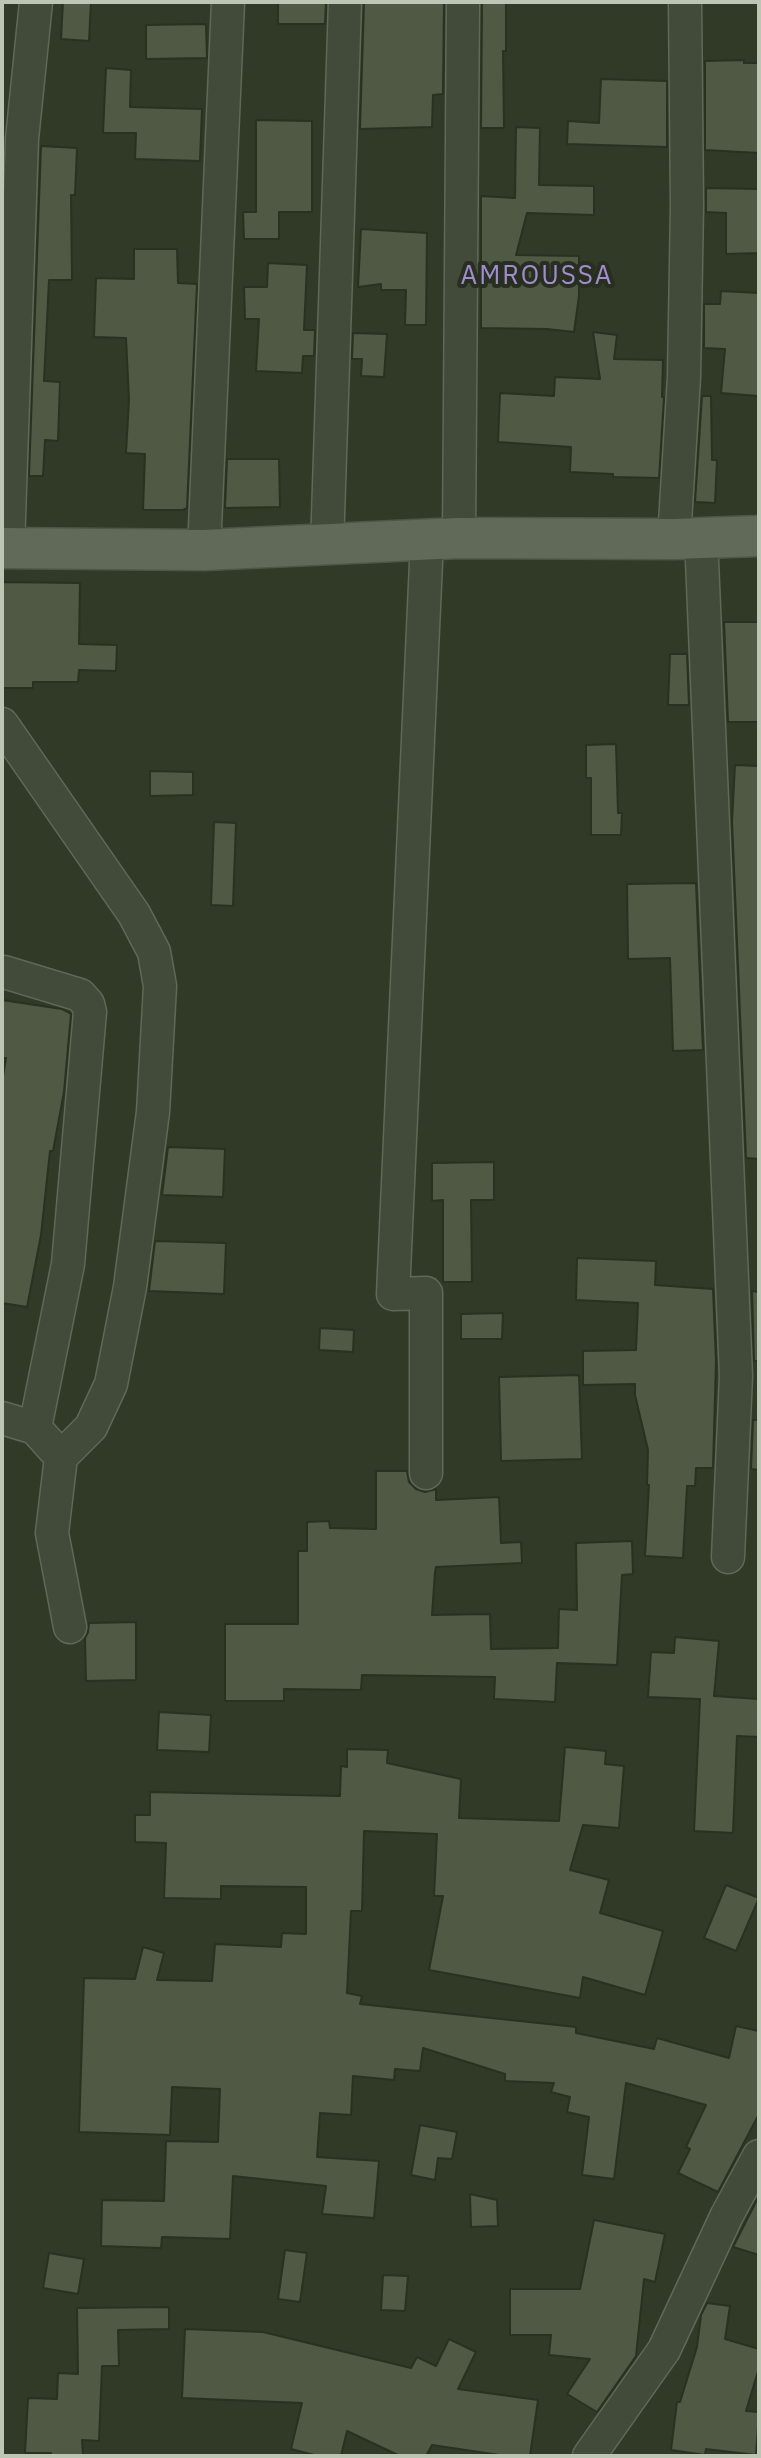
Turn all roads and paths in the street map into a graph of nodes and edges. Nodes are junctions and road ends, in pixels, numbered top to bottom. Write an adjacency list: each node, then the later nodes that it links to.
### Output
1 (36, 2): 10 (street)
2 (228, 2): 11 (street)
3 (345, 2): 9 (street)
4 (463, 2): 8 (street)
5 (685, 2): 7 (street)
6 (759, 536): 7 (main road)
7 (687, 538): 8 (main road); 18 (street)
8 (443, 539): 9 (main road); 17 (street)
9 (327, 546): 11 (main road)
10 (5, 547): 11 (main road)
11 (204, 550)
12 (2, 724): 16 (street)
13 (4, 972): 15 (street)
14 (2, 1418): 15 (street)
15 (35, 1428): 16 (street)
16 (61, 1457): 19 (street)
17 (426, 1473)
18 (728, 1557)
19 (70, 1627)
20 (759, 2156): 21 (street)
21 (589, 2456)

